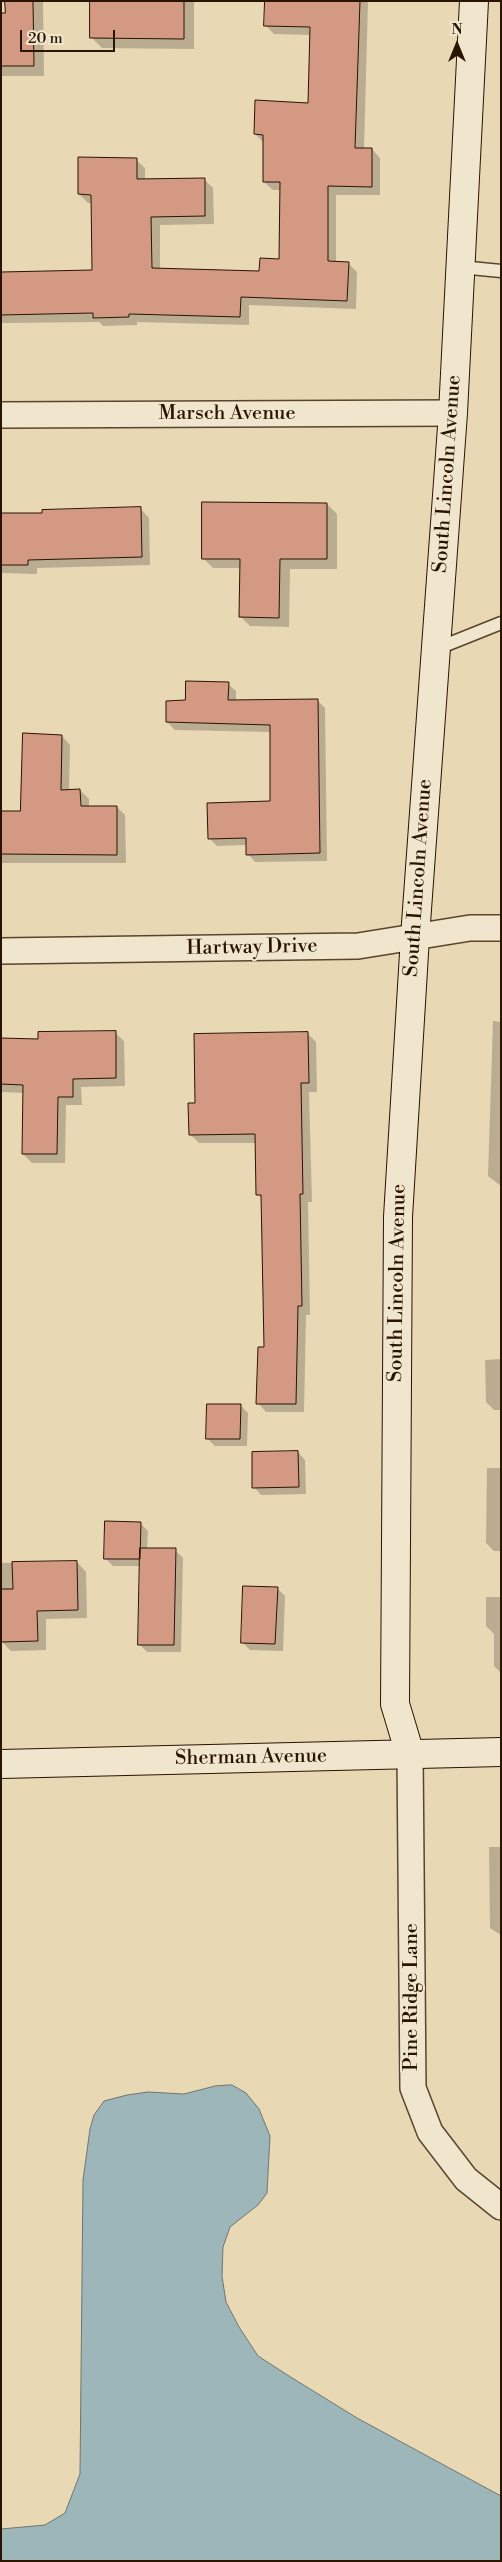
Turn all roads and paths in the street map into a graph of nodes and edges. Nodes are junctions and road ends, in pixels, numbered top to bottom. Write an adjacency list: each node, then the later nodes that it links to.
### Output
1 (474, 1): 2 (street, South Lincoln Avenue)
2 (460, 267): 3 (lane); 4 (street, South Lincoln Avenue)
3 (501, 271)
4 (453, 413): 5 (street, Marsch Avenue); 7 (street, South Lincoln Avenue)
5 (1, 415)
6 (501, 624): 7 (lane)
7 (436, 650): 9 (street, South Lincoln Avenue)
8 (501, 928): 9 (street, Hartway Drive)
9 (415, 937): 10 (street, Hartway Drive); 12 (street, South Lincoln Avenue)
10 (1, 951)
11 (501, 1752): 12 (street, Sherman Avenue)
12 (410, 1754): 13 (street, Sherman Avenue); 14 (street, Pine Ridge Lane)
13 (1, 1764)
14 (501, 2207)

